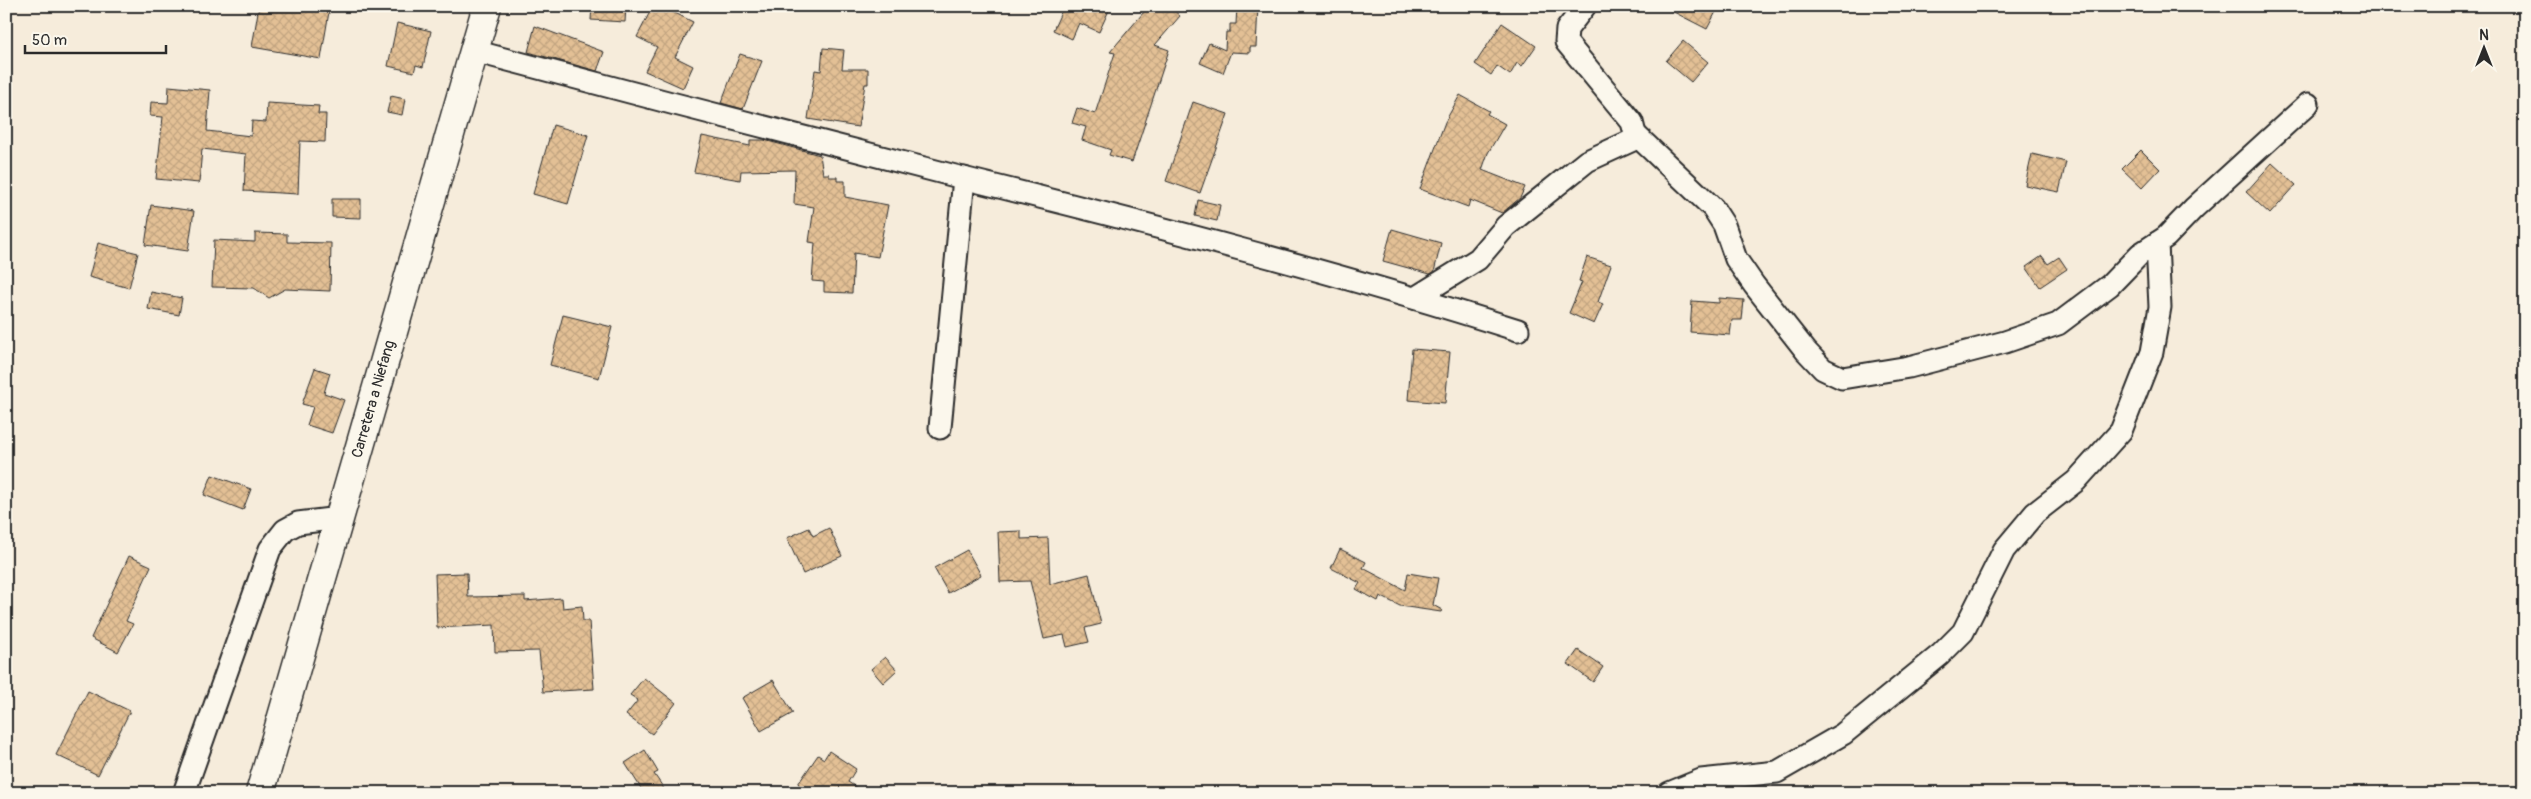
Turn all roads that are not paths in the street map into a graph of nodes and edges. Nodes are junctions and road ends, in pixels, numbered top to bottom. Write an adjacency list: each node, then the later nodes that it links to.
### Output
1 (487, 6): 3 (main road, Carretera a Niefang)
2 (1585, 6): 5 (street)
3 (474, 52): 6 (street); 11 (main road, Carretera a Niefang)
4 (2308, 104): 7 (street)
5 (1635, 134): 7 (street); 8 (street)
6 (964, 178): 8 (street); 10 (street)
7 (2157, 243): 14 (street)
8 (1415, 298): 9 (street)
9 (1518, 330)
10 (940, 428)
11 (339, 518): 12 (street); 13 (main road, Carretera a Niefang)
12 (184, 793)
13 (260, 793)
14 (1669, 793)

